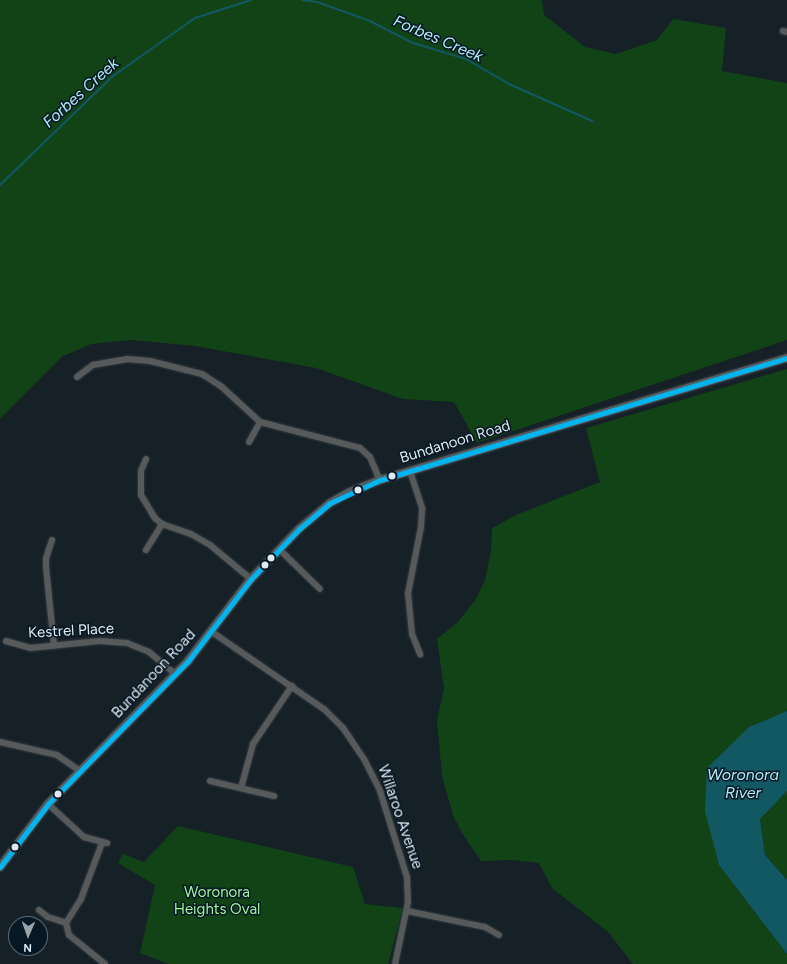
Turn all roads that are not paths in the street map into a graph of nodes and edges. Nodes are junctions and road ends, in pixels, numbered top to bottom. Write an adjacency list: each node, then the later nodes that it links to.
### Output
1 (787, 358): 6 (street, Bundanoon Road)
2 (77, 377): 3 (street)
3 (260, 422): 4 (street); 7 (street)
4 (249, 442)
5 (146, 459): 8 (street)
6 (410, 471): 7 (street, Bundanoon Road); 17 (street)
7 (380, 480): 10 (street, Bundanoon Road)
8 (162, 524): 11 (street); 12 (street)
9 (52, 540): 16 (street)
10 (279, 548): 12 (street, Bundanoon Road); 13 (street)
11 (146, 550)
12 (251, 579): 14 (street, Bundanoon Road)
13 (320, 589)
14 (212, 632): 18 (street, Bundanoon Road); 19 (street, Willaroo Avenue)
15 (6, 642): 16 (street, Kestrel Place)
16 (54, 646): 18 (street, Kestrel Place)
17 (420, 654)
18 (176, 675): 21 (street, Bundanoon Road)
19 (292, 686): 23 (street); 28 (street, Willaroo Avenue)
20 (0, 742): 21 (street)
21 (80, 772): 25 (street, Bundanoon Road)
22 (210, 782): 23 (street)
23 (242, 788): 24 (street)
24 (274, 796)
25 (48, 804): 26 (street, Bundanoon Road); 29 (street)
26 (0, 867)
27 (39, 910): 29 (street)
28 (407, 911): 30 (street); 32 (street, Willaroo Avenue)
29 (66, 923): 31 (street)
30 (499, 935)
31 (105, 964)
32 (395, 964)

